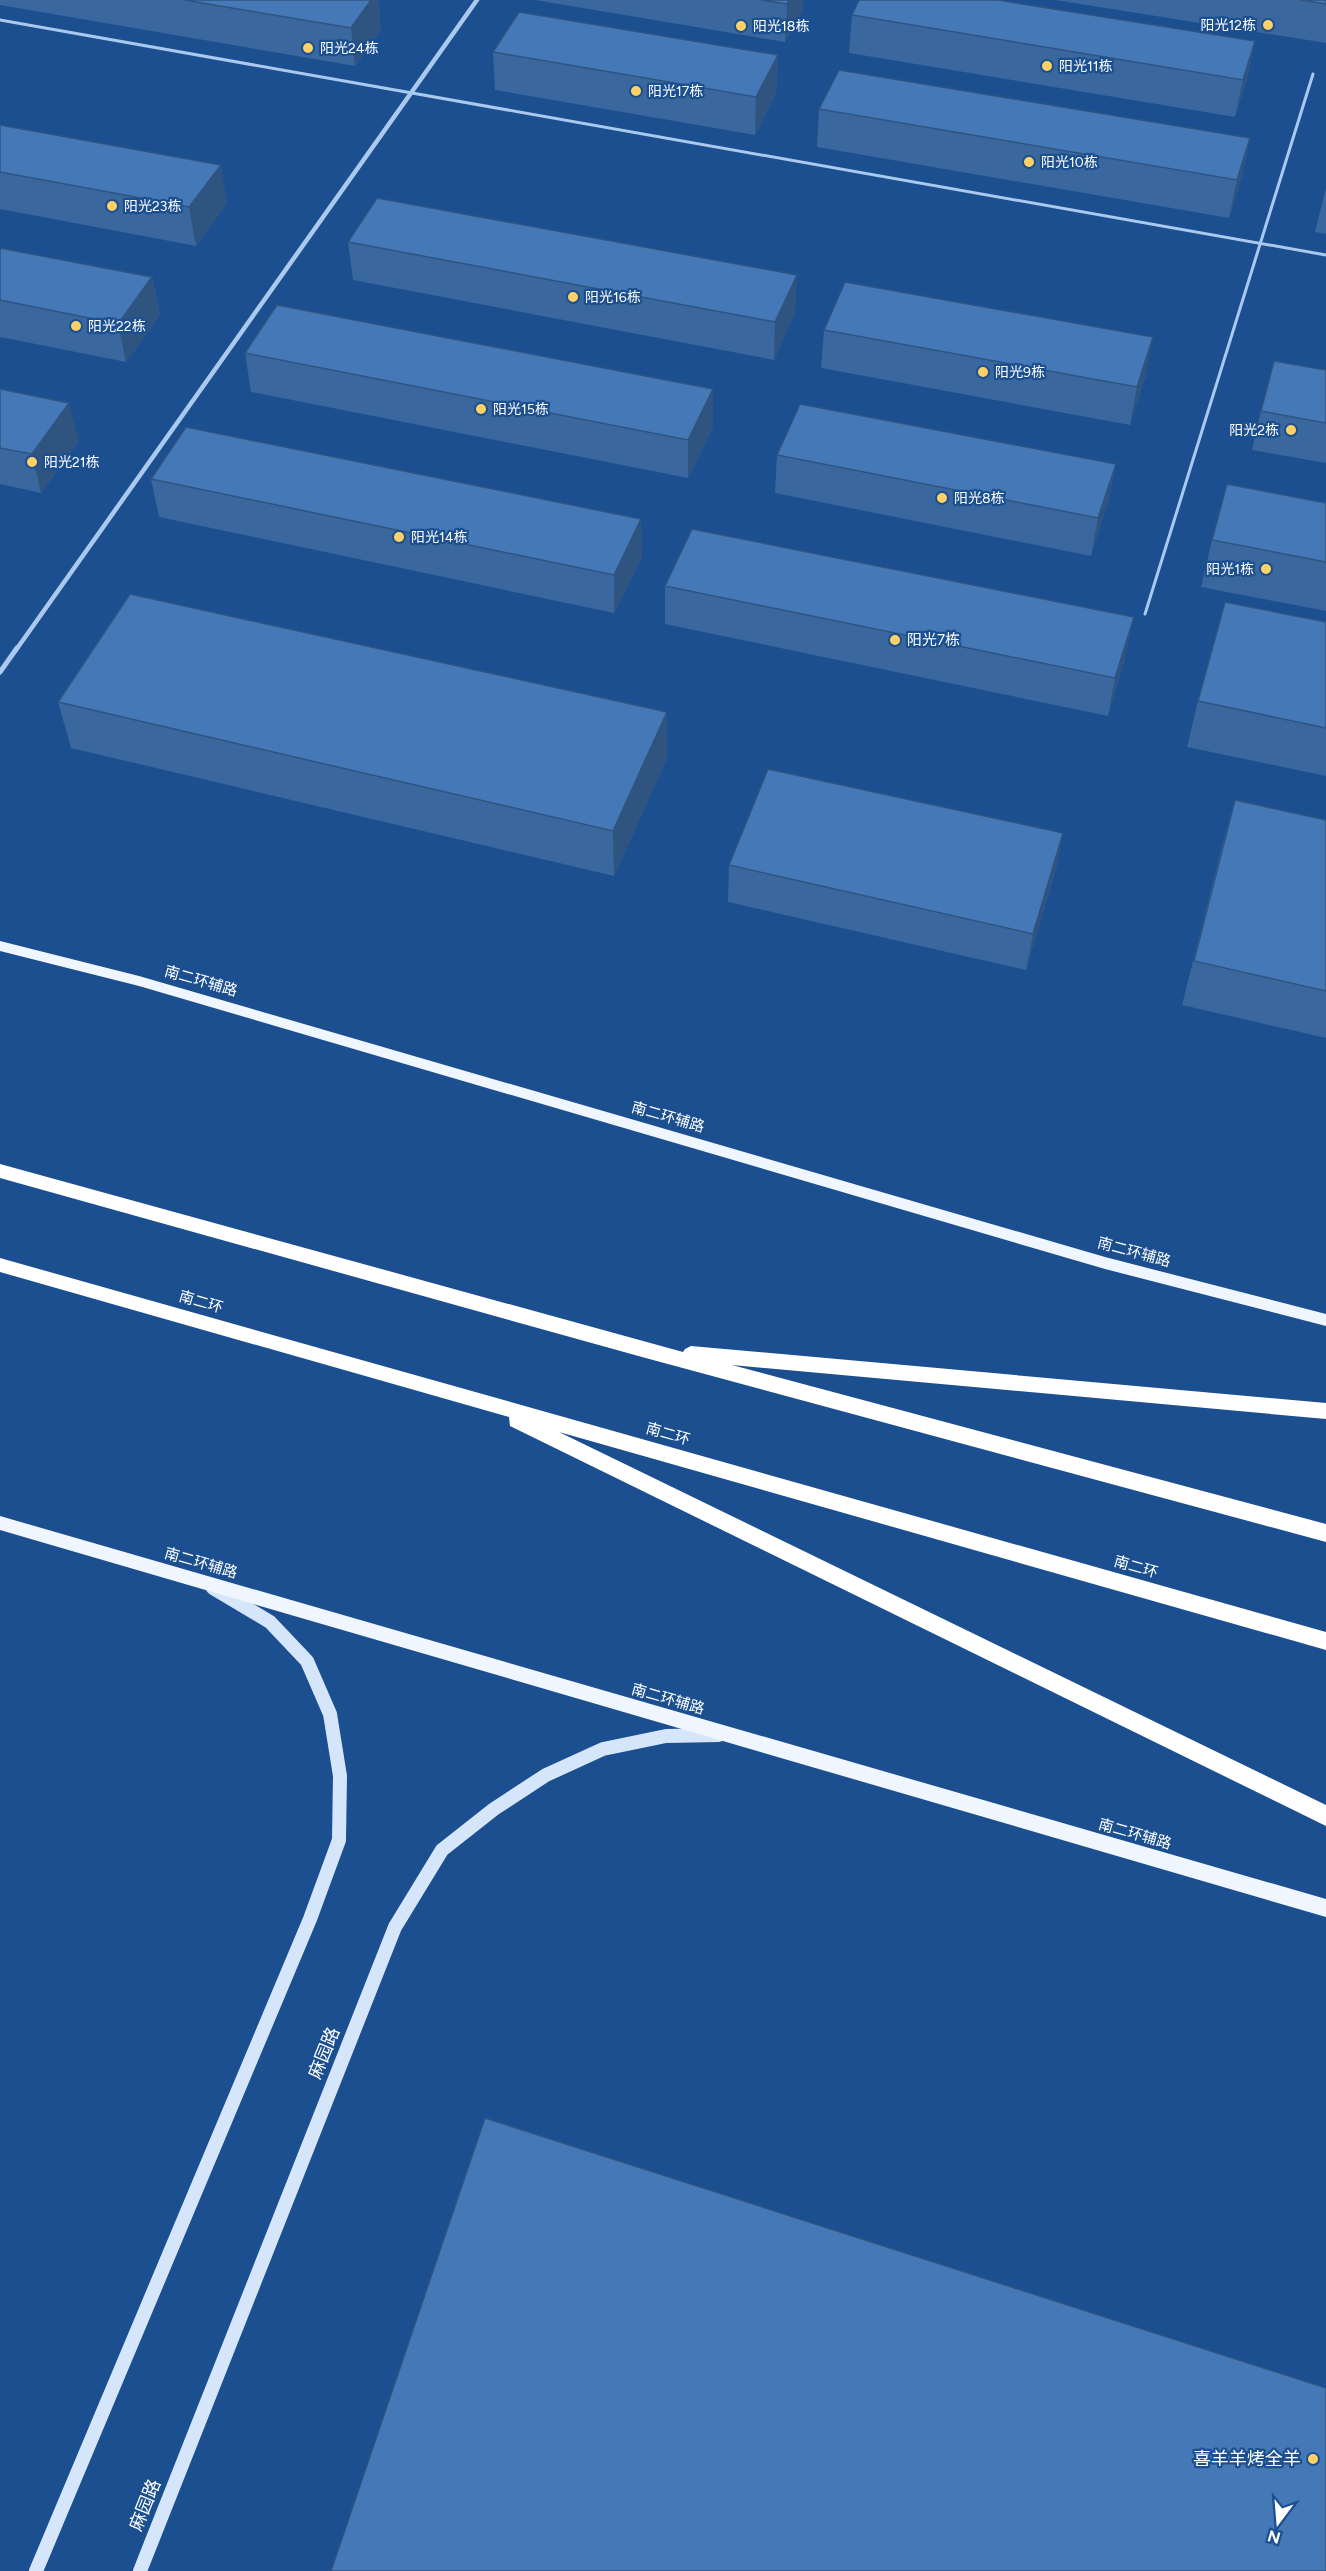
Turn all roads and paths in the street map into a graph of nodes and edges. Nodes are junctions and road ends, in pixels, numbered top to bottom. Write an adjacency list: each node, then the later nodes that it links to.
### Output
1 (477, 0): 4 (street)
2 (0, 20): 4 (lane)
3 (1313, 75): 5 (lane)
4 (412, 92): 5 (lane); 8 (street)
5 (1261, 243): 6 (lane); 7 (lane)
6 (1326, 255)
7 (1145, 614)
8 (0, 672)
9 (0, 946): 12 (main road, 南二环辅路)
10 (0, 1171): 13 (highway)
11 (0, 1265): 14 (highway, 南二环)
12 (1326, 1320)
13 (642, 1349): 15 (highway); 17 (highway)
14 (475, 1400): 19 (highway, 南二环); 21 (highway)
15 (1326, 1411)
16 (0, 1523): 18 (main road, 南二环辅路)
17 (1326, 1533)
18 (204, 1583): 20 (main road, 南二环辅路); 23 (main road)
19 (1326, 1641)
20 (726, 1735): 22 (main road, 南二环辅路); 24 (main road, 麻园路)
21 (1326, 1816)
22 (1326, 1908)
23 (36, 2571)
24 (140, 2571)

